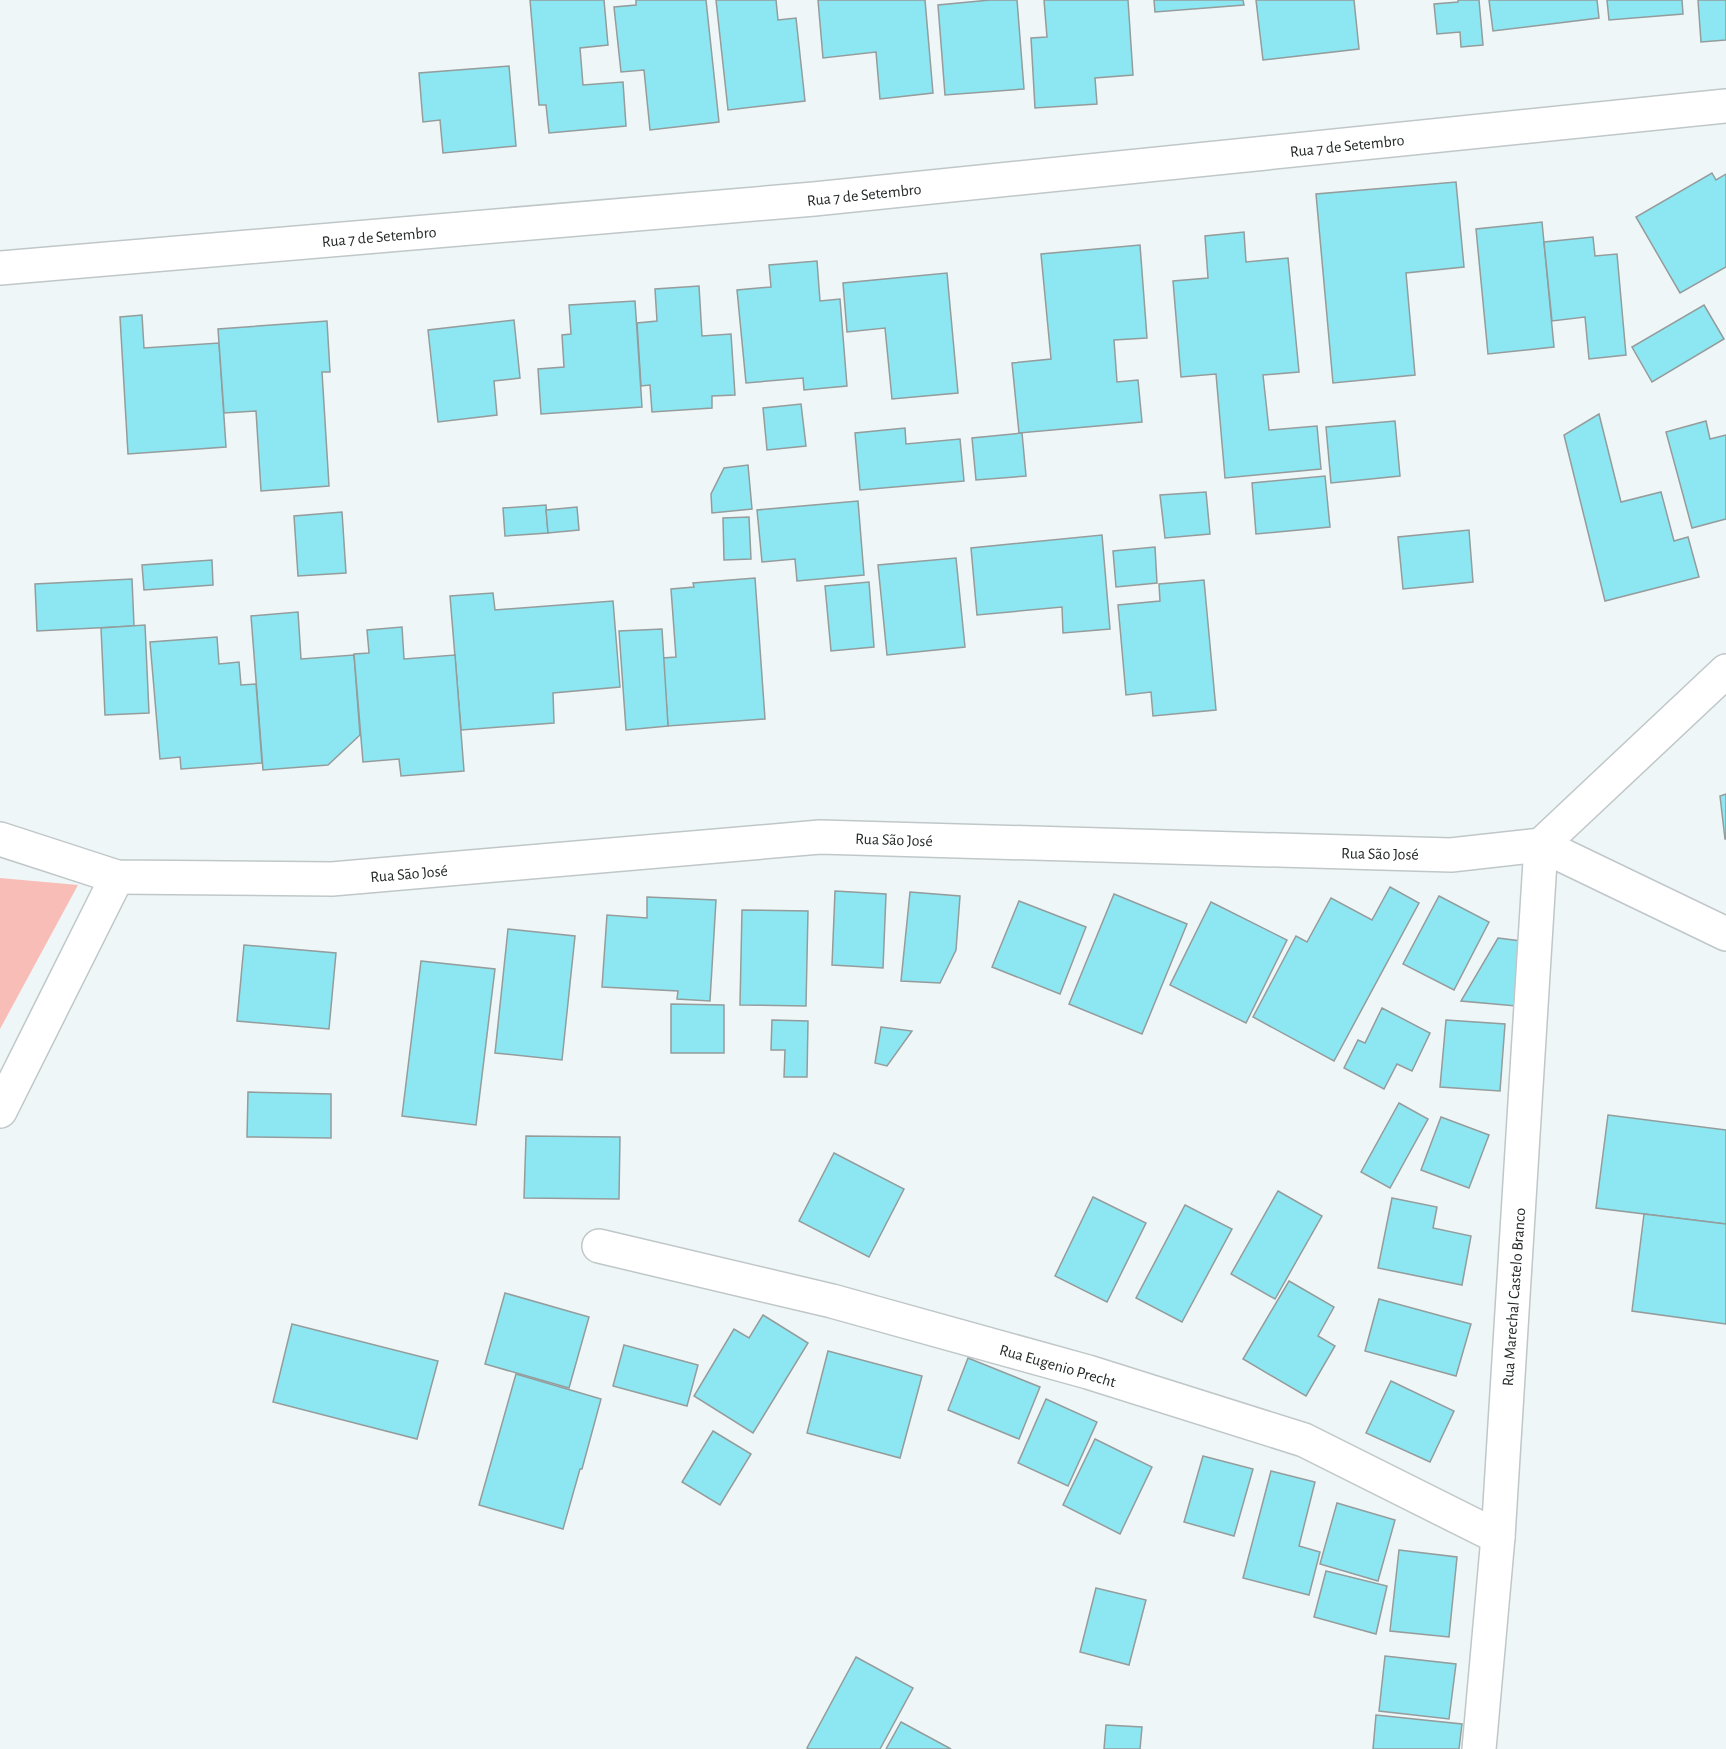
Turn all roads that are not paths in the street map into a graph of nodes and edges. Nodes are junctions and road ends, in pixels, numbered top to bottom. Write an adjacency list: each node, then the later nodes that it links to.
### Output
1 (1726, 106): 2 (street, Rua 7 de Setembro)
2 (0, 268)
3 (1726, 671): 5 (street)
4 (0, 839): 6 (street, Rua São José)
5 (1541, 845): 6 (street, Rua São José); 7 (street); 10 (street, Rua Marechal Castelo Branco)
6 (117, 878): 8 (street)
7 (1726, 934)
8 (0, 1111)
9 (599, 1246): 10 (street, Rua Eugenio Precht)
10 (1498, 1538): 11 (street, Rua Marechal Castelo Branco)
11 (1479, 1749)

